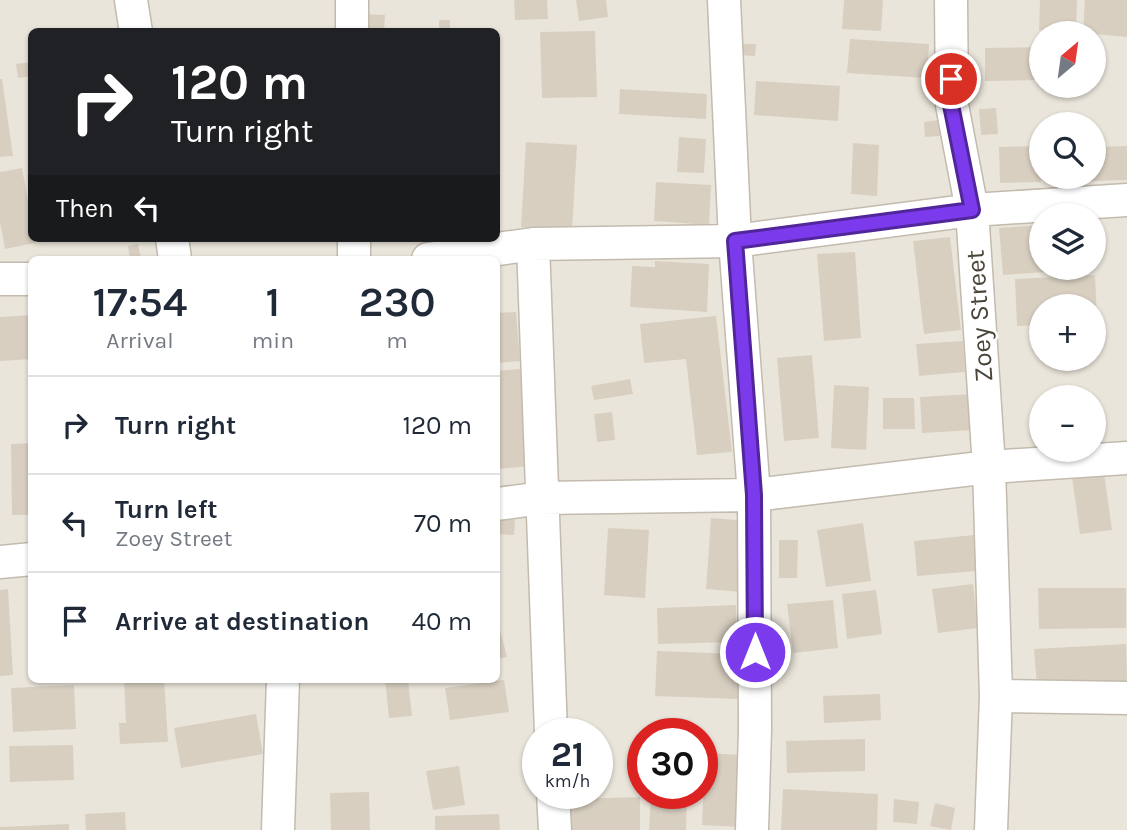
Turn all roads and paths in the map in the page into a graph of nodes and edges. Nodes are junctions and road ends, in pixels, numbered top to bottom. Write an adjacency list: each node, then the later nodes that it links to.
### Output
1 (131, 0): 5 (street)
2 (352, 0): 6 (street)
3 (724, 0): 9 (street)
4 (951, 0): 8 (street, Zoey Street)
5 (135, 28)
6 (352, 28)
7 (1127, 200): 8 (street)
8 (972, 210): 9 (street); 15 (street, Zoey Street)
9 (735, 241): 10 (street); 16 (street)
10 (533, 244): 11 (street); 17 (street)
11 (449, 256)
12 (0, 279): 13 (street)
13 (28, 279)
14 (1127, 458): 15 (street)
15 (989, 467): 16 (street); 22 (street, Zoey Street)
16 (754, 495): 17 (street); 28 (street)
17 (542, 498): 18 (street); 24 (street)
18 (500, 504)
19 (28, 559): 20 (street)
20 (0, 562)
21 (284, 683): 26 (street)
22 (996, 696): 23 (street); 29 (street, Zoey Street)
23 (1127, 698)
24 (550, 718)
25 (554, 809): 27 (street)
26 (278, 830)
27 (555, 830)
28 (752, 830)
29 (991, 830)

